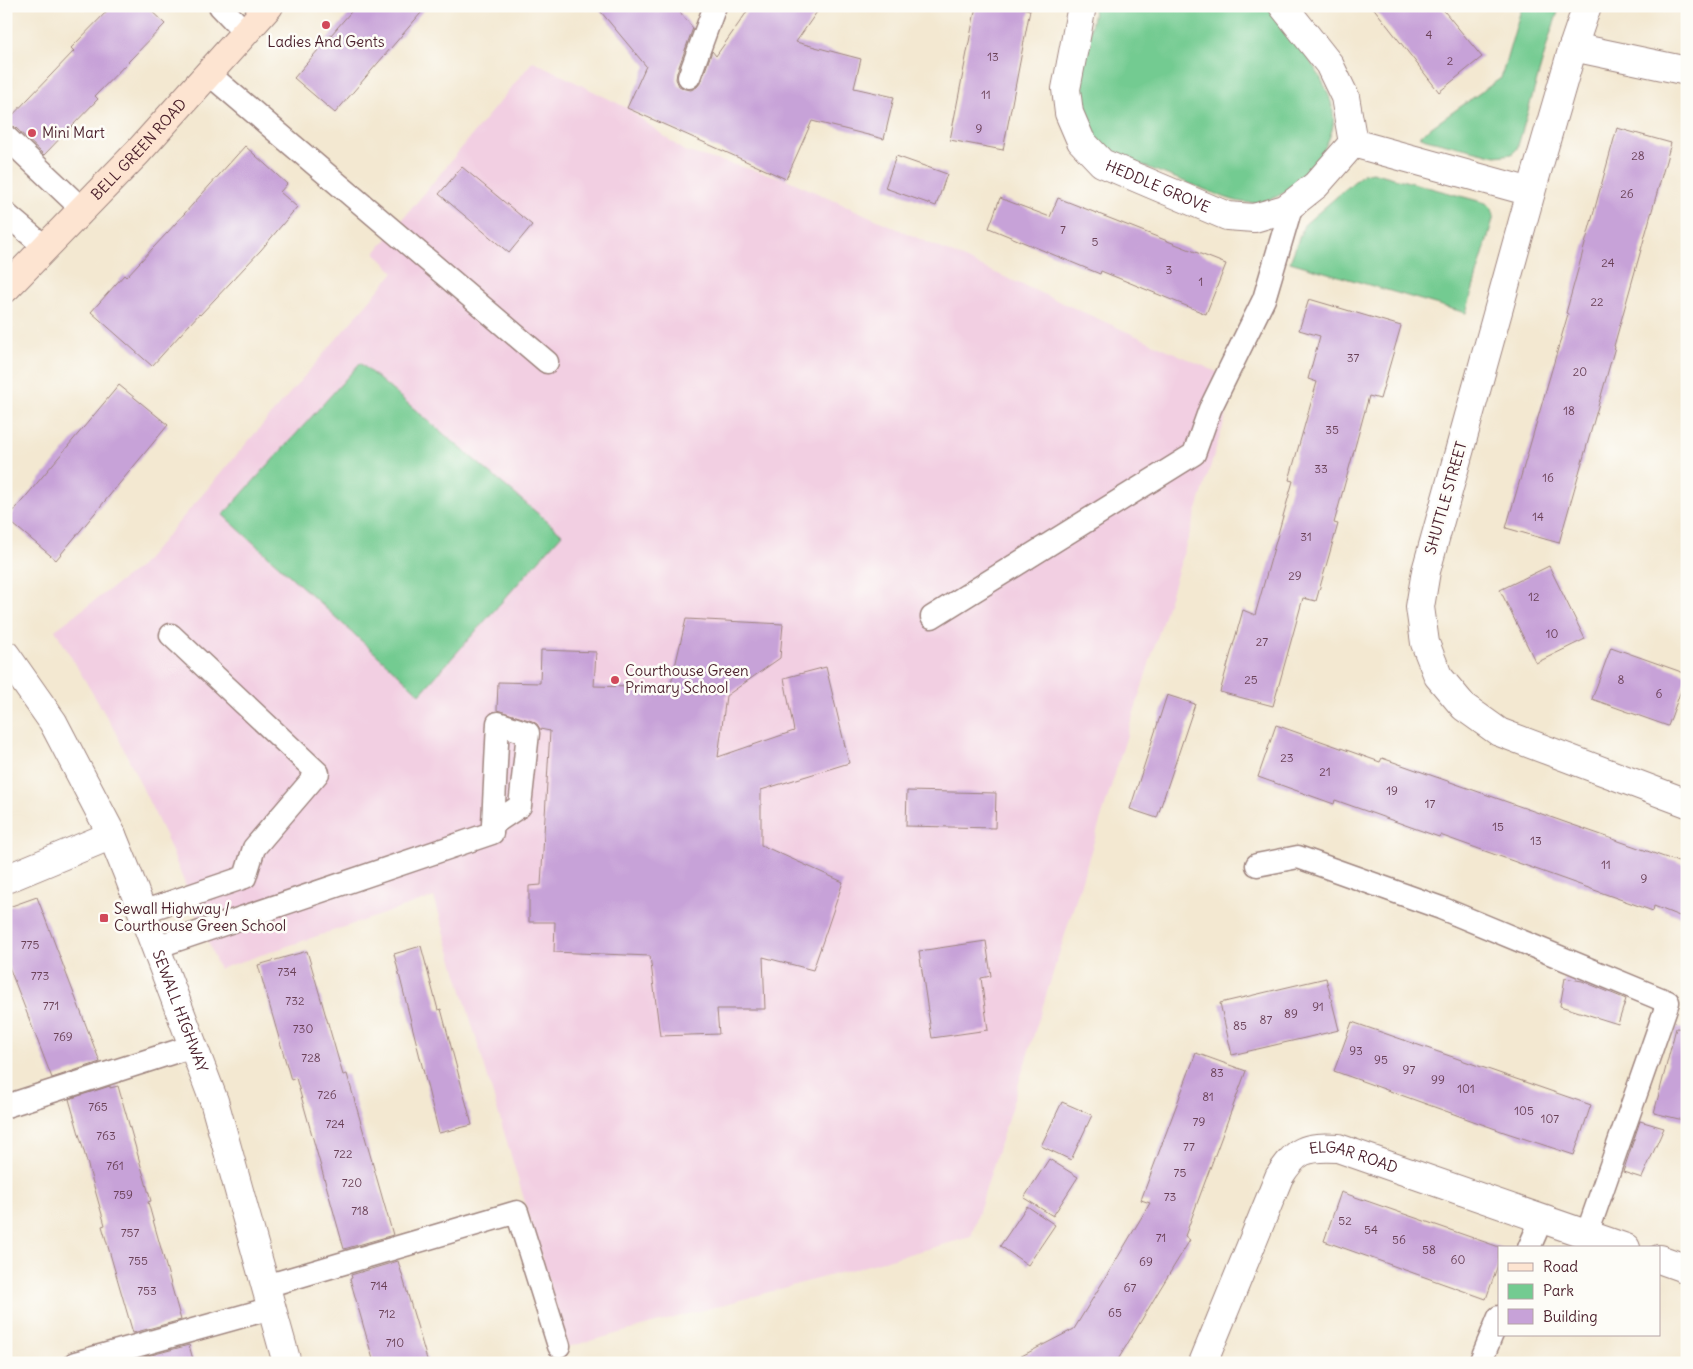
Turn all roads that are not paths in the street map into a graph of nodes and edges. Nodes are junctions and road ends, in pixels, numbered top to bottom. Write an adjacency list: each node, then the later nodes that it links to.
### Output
1 (220, 6): 7 (lane)
2 (269, 6): 7 (main road, BELL GREEN ROAD)
3 (714, 6): 11 (lane)
4 (1082, 6): 15 (street, HEDDLE GROVE)
5 (1283, 6): 13 (street)
6 (1587, 6): 8 (street)
7 (246, 33): 10 (main road, BELL GREEN ROAD)
8 (1573, 47): 9 (street); 14 (street, SHUTTLE STREET)
9 (1687, 71)
10 (209, 74): 16 (main road, BELL GREEN ROAD); 20 (lane)
11 (689, 77)
12 (6, 137): 16 (lane)
13 (1353, 143): 14 (street); 15 (street, HEDDLE GROVE)
14 (1531, 192): 24 (street, SHUTTLE STREET)
15 (1292, 204): 21 (lane)
16 (82, 209): 18 (main road, BELL GREEN ROAD)
17 (6, 214): 18 (lane)
18 (45, 248): 19 (main road, BELL GREEN ROAD)
19 (6, 288)
20 (547, 362)
21 (932, 617)
22 (171, 636): 29 (lane)
23 (6, 655): 26 (street, SEWALL HIGHWAY)
24 (1687, 803)
25 (493, 824): 30 (lane)
26 (112, 835): 28 (street); 29 (street, SEWALL HIGHWAY)
27 (1257, 865): 34 (lane)
28 (6, 879)
29 (142, 912): 30 (street, SEWALL HIGHWAY)
30 (156, 947): 31 (street, SEWALL HIGHWAY)
31 (193, 1046): 32 (lane); 39 (street, SEWALL HIGHWAY)
32 (6, 1106)
33 (1542, 1218): 34 (street, ELGAR ROAD); 35 (lane); 44 (street, ELGAR ROAD)
34 (1587, 1234): 36 (street, ELGAR ROAD)
35 (1530, 1246)
36 (1620, 1246)
37 (1660, 1260): 38 (street)
38 (1687, 1269)
39 (269, 1297): 41 (lane); 42 (lane); 43 (street, SEWALL HIGHWAY)
40 (1498, 1319): 45 (lane)
41 (559, 1346)
42 (75, 1363)
43 (287, 1363)
44 (1203, 1363)
45 (1480, 1363)

